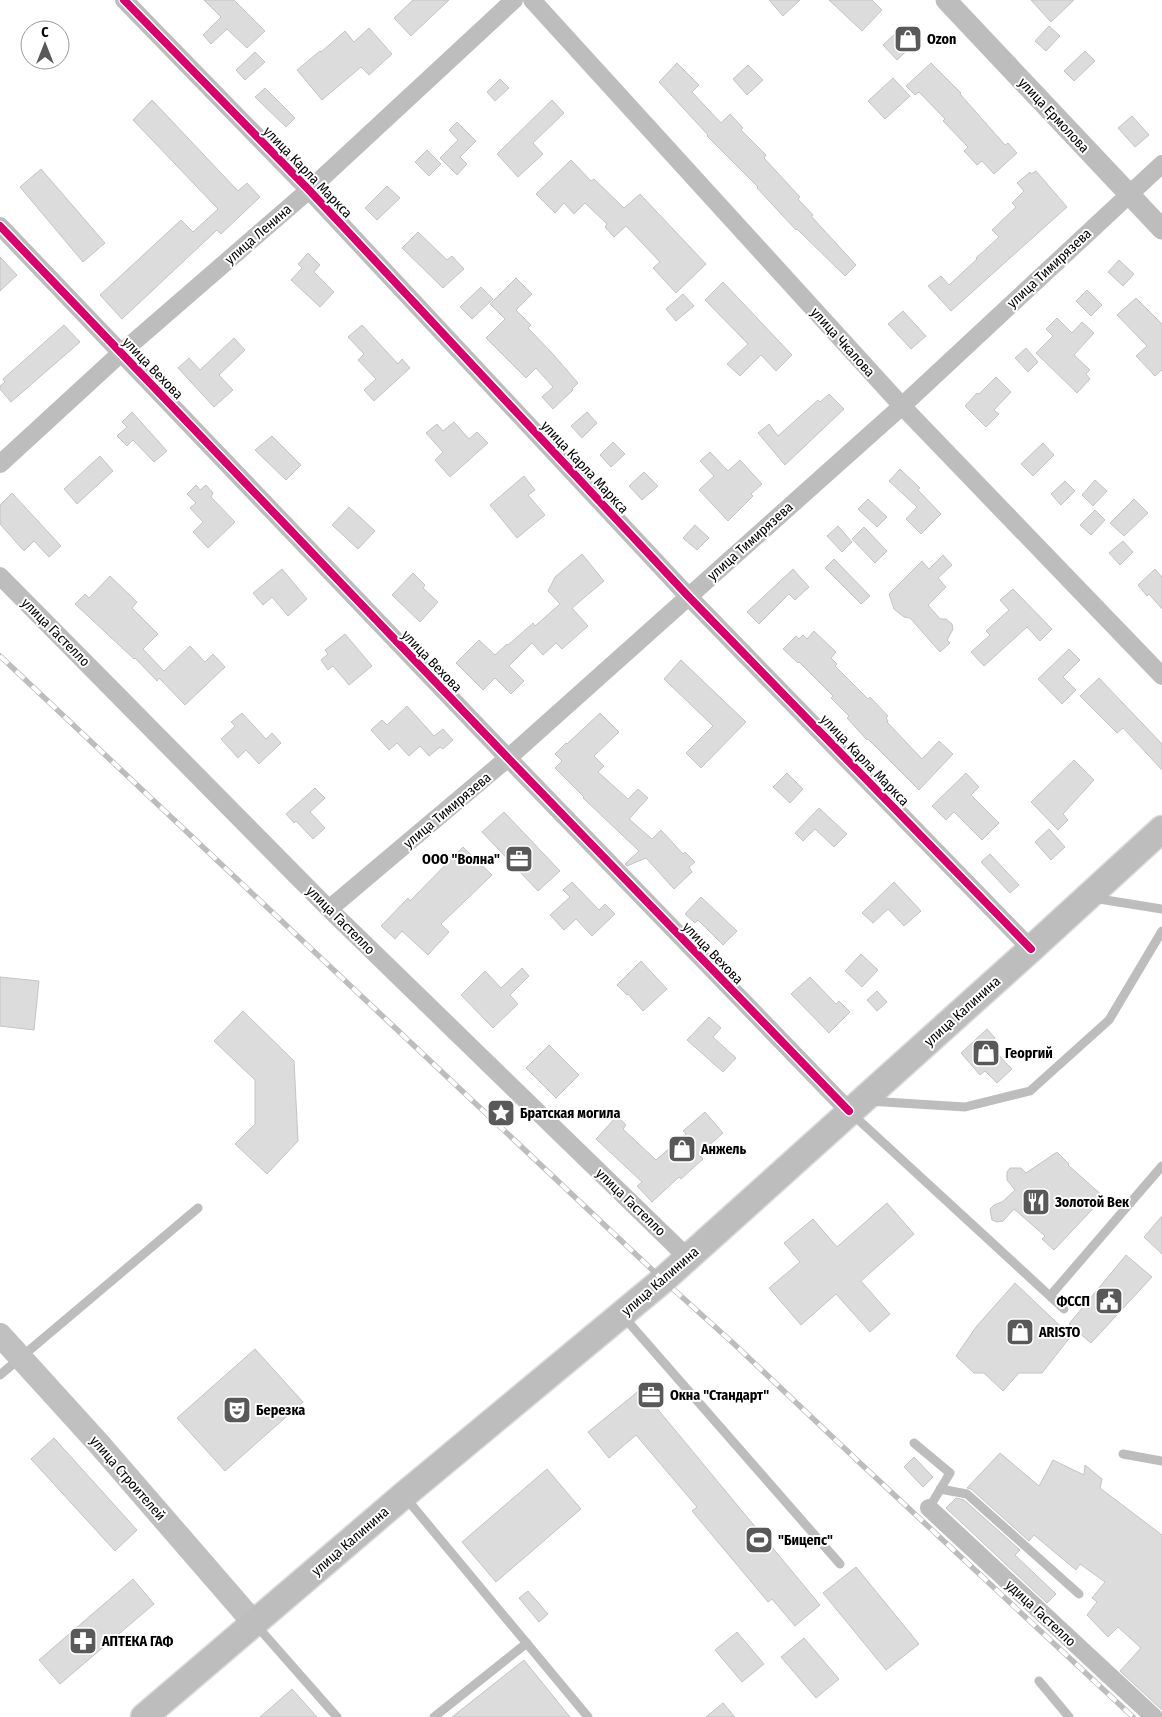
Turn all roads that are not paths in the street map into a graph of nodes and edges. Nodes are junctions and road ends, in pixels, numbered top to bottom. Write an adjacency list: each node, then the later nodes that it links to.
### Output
1 (124, 0): 6 (street, улица Карла Маркса)
2 (514, 0): 6 (street, улица Ленина)
3 (532, 0): 11 (street, улица Чкалова)
4 (946, 0): 7 (street, улица Ермолова)
5 (1162, 164): 7 (street, улица Тимирязева)
6 (309, 190): 10 (street, улица Ленина); 14 (street, улица Карла Маркса)
7 (1129, 194): 9 (street, улица Ермолова); 11 (street, улица Тимирязева)
8 (0, 226): 10 (street, улица Вехова)
9 (1162, 229)
10 (121, 353): 12 (street, улица Ленина); 16 (street, улица Вехова)
11 (902, 406): 14 (street, улица Тимирязева); 15 (street, улица Чкалова)
12 (0, 464)
13 (0, 576): 19 (street, улица Гастелло)
14 (688, 596): 16 (street, улица Тимирязева); 22 (street, улица Карла Маркса)
15 (1162, 676)
16 (508, 758): 19 (street, улица Тимирязева); 23 (street, улица Вехова)
17 (1162, 829): 18 (main road, улица Калинина)
18 (1088, 897): 20 (lane); 22 (main road, улица Калинина)
19 (329, 909): 26 (street, улица Гастелло)
20 (1162, 909)
21 (1162, 931): 23 (lane)
22 (1031, 949): 23 (main road, улица Калинина)
23 (855, 1106): 26 (main road, улица Калинина); 27 (lane)
24 (1162, 1166): 27 (lane)
25 (198, 1208): 31 (lane)
26 (688, 1258): 29 (main road, улица Калинина)
27 (1050, 1296): 28 (lane)
28 (1064, 1309)
29 (621, 1314): 37 (main road, улица Калинина); 39 (lane)
30 (0, 1335): 31 (main road, улица Строителей)
31 (20, 1357): 32 (lane); 41 (main road, улица Строителей)
32 (0, 1375)
33 (914, 1443): 36 (lane)
34 (1123, 1454): 35 (lane)
35 (1162, 1461)
36 (940, 1489): 38 (lane); 40 (lane)
37 (404, 1495): 41 (main road, улица Калинина); 42 (lane)
38 (929, 1508): 49 (street, удица Гастелло)
39 (840, 1564)
40 (1079, 1594)
41 (254, 1622): 44 (main road, улица Калинина); 45 (lane)
42 (527, 1643): 46 (lane); 47 (lane)
43 (1039, 1681): 48 (lane)
44 (144, 1717)
45 (337, 1717)
46 (434, 1717)
47 (588, 1717)
48 (1069, 1717)
49 (1154, 1717)

